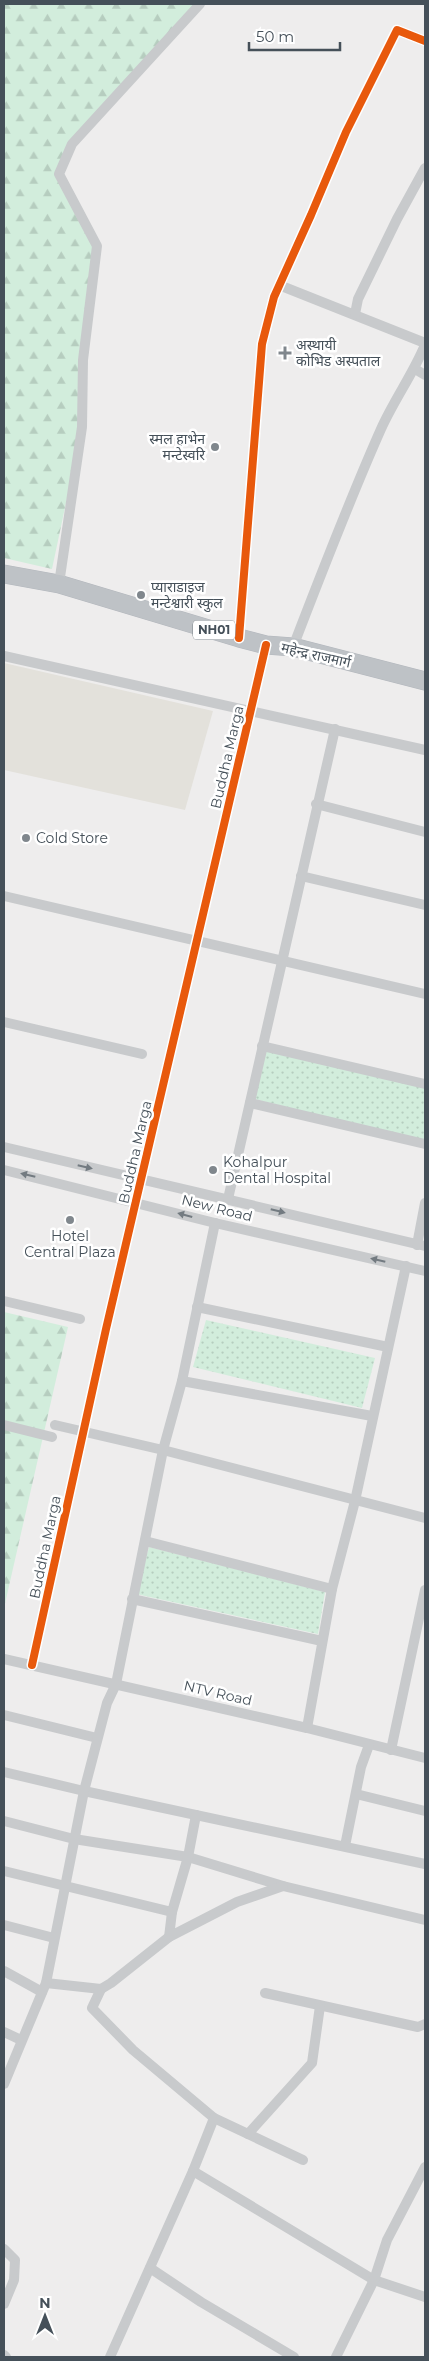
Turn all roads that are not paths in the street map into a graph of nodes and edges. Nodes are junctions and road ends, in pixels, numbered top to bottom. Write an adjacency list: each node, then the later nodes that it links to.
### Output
1 (200, 4): 10 (street)
2 (425, 41): 4 (street)
3 (425, 168): 5 (street)
4 (279, 285): 5 (street); 11 (street)
5 (354, 314): 6 (street)
6 (425, 344): 7 (street)
7 (415, 369): 8 (street); 13 (street)
8 (425, 375)
9 (4, 574): 10 (highway, महेन्द्र राजमार्ग / NH01)
10 (59, 584): 11 (highway, महेन्द्र राजमार्ग / NH01)
11 (239, 638): 12 (highway, महेन्द्र राजमार्ग / NH01)
12 (266, 645): 13 (highway, महेन्द्र राजमार्ग / NH01); 16 (street, Buddha Marga)
13 (293, 648): 15 (highway, महेन्द्र राजमार्ग / NH01)
14 (4, 656): 16 (street)
15 (425, 681)
16 (252, 710): 17 (street); 24 (street, Buddha Marga)
17 (335, 729): 18 (street); 19 (street)
18 (425, 750)
19 (316, 804): 20 (street); 21 (street)
20 (425, 832)
21 (300, 876): 23 (street); 25 (street)
22 (4, 896): 24 (street)
23 (425, 905)
24 (197, 942): 25 (street); 35 (street, Buddha Marga)
25 (281, 962): 26 (street); 28 (street)
26 (425, 994)
27 (4, 1022): 29 (street)
28 (262, 1046): 30 (street); 31 (street)
29 (142, 1054)
30 (425, 1084)
31 (250, 1103): 32 (street); 36 (street)
32 (425, 1144)
33 (4, 1147): 35 (street, New Road, one-way to 35)
34 (4, 1170): 37 (street, New Road, one-way to 34)
35 (142, 1179): 36 (street, New Road); 37 (street, Buddha Marga)
36 (228, 1199): 40 (street, New Road, one-way to 40)
37 (136, 1202): 39 (street, New Road, one-way to 37); 51 (street, Buddha Marga)
38 (425, 1203): 40 (street)
39 (215, 1223): 41 (street, New Road, one-way to 39); 44 (street)
40 (421, 1246)
41 (406, 1266): 42 (street, New Road); 46 (street)
42 (425, 1270)
43 (4, 1301): 45 (street)
44 (198, 1307): 46 (street); 47 (street)
45 (80, 1319)
46 (388, 1347): 48 (street)
47 (182, 1381): 48 (street); 53 (street)
48 (372, 1416): 54 (street)
49 (4, 1425): 52 (street)
50 (55, 1425): 51 (street)
51 (83, 1431): 53 (street); 62 (street, Buddha Marga)
52 (52, 1437)
53 (163, 1450): 54 (street); 56 (street)
54 (355, 1501): 55 (street); 57 (street)
55 (425, 1518)
56 (145, 1541): 57 (street); 59 (street)
57 (332, 1589): 60 (street)
58 (425, 1590): 68 (street)
59 (132, 1599): 60 (street); 63 (street)
60 (322, 1640): 65 (street)
61 (4, 1659): 62 (street, NTV Road)
62 (32, 1665): 63 (street, NTV Road)
63 (116, 1684): 65 (street, NTV Road); 66 (street)
64 (4, 1715): 66 (street)
65 (308, 1728): 67 (street, NTV Road)
66 (97, 1738): 71 (street)
67 (369, 1745): 68 (street, NTV Road); 72 (street)
68 (391, 1750): 69 (street, NTV Road)
69 (425, 1758)
70 (4, 1772): 71 (street)
71 (84, 1791): 74 (street); 76 (street)
72 (356, 1794): 73 (street); 77 (street)
73 (425, 1811)
74 (196, 1815): 77 (street); 78 (street)
75 (4, 1822): 76 (street)
76 (74, 1839): 78 (street); 81 (street)
77 (345, 1846): 79 (street)
78 (188, 1857): 82 (street); 83 (street)
79 (425, 1864)
80 (4, 1871): 81 (street)
81 (65, 1886): 83 (street); 87 (street)
82 (282, 1886): 84 (street); 86 (street)
83 (172, 1912): 86 (street)
84 (425, 1920)
85 (4, 1925): 87 (street)
86 (169, 1937): 90 (street)
87 (54, 1938): 89 (street)
88 (4, 1971): 89 (street)
89 (44, 1988): 90 (street); 95 (street)
90 (101, 1989): 97 (street)
91 (265, 1993): 92 (street)
92 (320, 2006): 93 (street); 98 (street)
93 (425, 2024)
94 (4, 2032): 95 (street)
95 (21, 2040): 96 (street)
96 (4, 2084)
97 (214, 2118): 98 (street); 101 (street)
98 (248, 2134): 99 (street)
99 (303, 2160)
100 (425, 2167): 104 (street)
101 (192, 2172): 103 (street); 104 (street)
102 (4, 2249): 106 (street)
103 (150, 2268): 107 (street); 108 (street)
104 (374, 2280): 105 (street); 109 (street)
105 (425, 2297)
106 (4, 2304)
107 (110, 2357)
108 (294, 2357)
109 (336, 2357)

